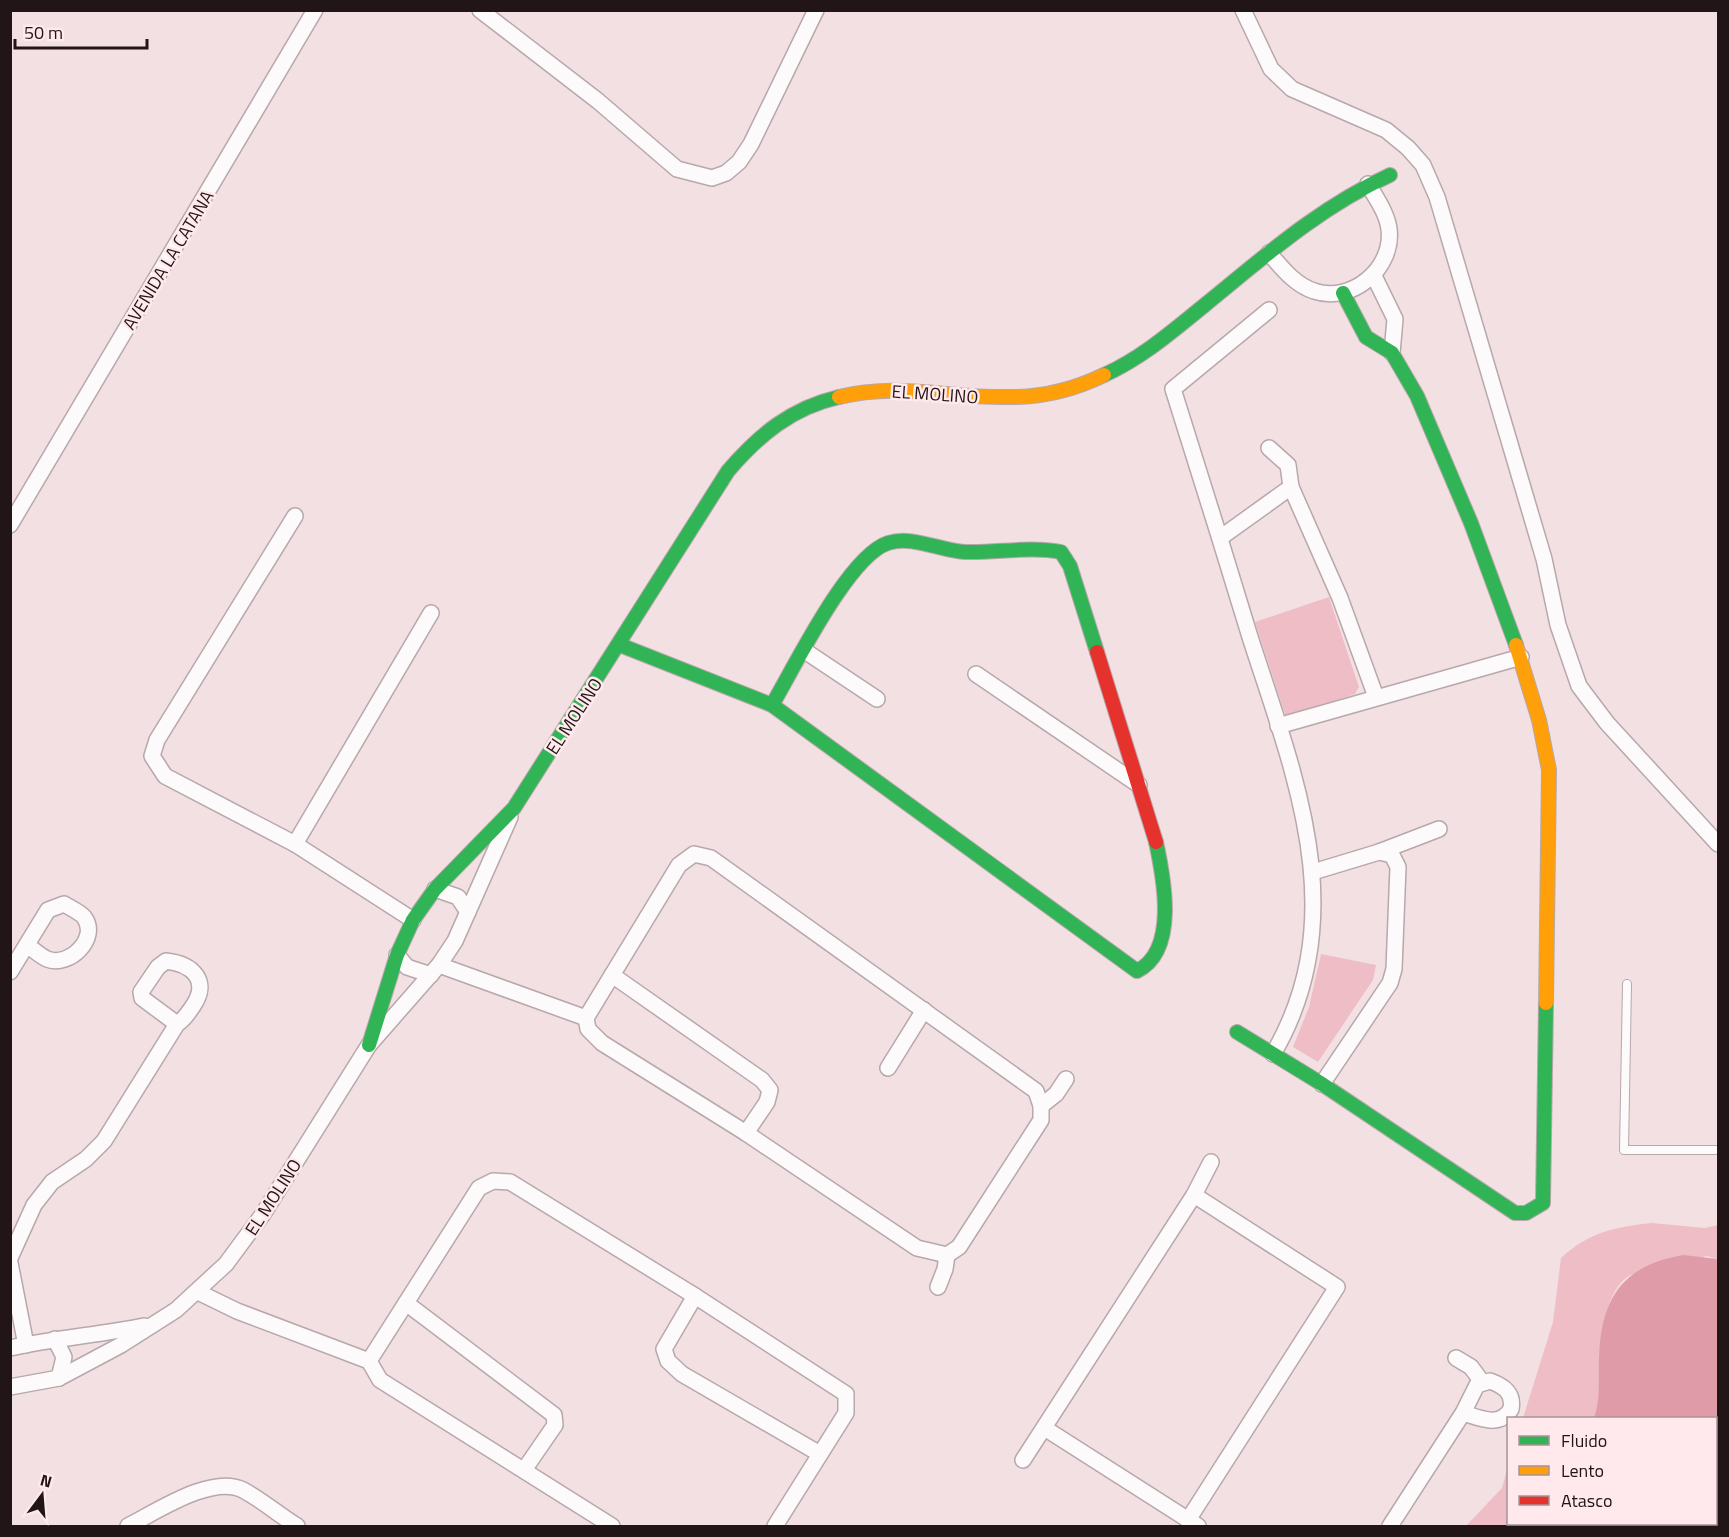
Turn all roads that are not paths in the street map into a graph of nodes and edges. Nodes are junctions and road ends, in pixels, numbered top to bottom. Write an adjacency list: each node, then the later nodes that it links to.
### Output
1 (315, 10): 14 (street, AVENIDA LA CATANA)
2 (480, 10): 3 (street)
3 (816, 10)
4 (1243, 10): 31 (street)
5 (1390, 175): 6 (street, EL MOLINO)
6 (1368, 183): 7 (street, EL MOLINO); 8 (street)
7 (1269, 253): 9 (street); 19 (street, EL MOLINO)
8 (1374, 276): 9 (street); 11 (street)
9 (1342, 293): 11 (street)
10 (1269, 310): 17 (street)
11 (1392, 353): 21 (street)
12 (1269, 448): 13 (street)
13 (1291, 487): 17 (street); 23 (street)
14 (16, 506): 16 (street, AVENIDA LA CATANA)
15 (295, 516): 30 (street)
16 (10, 525)
17 (1220, 538): 26 (street)
18 (431, 613): 30 (street)
19 (620, 645): 25 (street); 28 (street, EL MOLINO)
20 (805, 651): 24 (street); 25 (street); 27 (street)
21 (1521, 657): 23 (street); 51 (street)
22 (976, 674): 27 (street)
23 (1376, 698): 26 (street)
24 (877, 699)
25 (772, 705): 27 (street)
26 (1278, 726): 33 (street)
27 (1139, 785)
28 (514, 808): 34 (street, EL MOLINO); 35 (street, EL MOLINO)
29 (1439, 829): 32 (street)
30 (295, 844): 36 (street)
31 (1719, 844)
32 (1379, 852): 33 (street); 51 (street)
33 (1313, 872): 48 (street)
34 (435, 889): 35 (street); 36 (street, EL MOLINO)
35 (468, 912): 39 (street, EL MOLINO)
36 (413, 920): 38 (street, EL MOLINO)
37 (27, 945): 40 (street)
38 (397, 955): 39 (street); 47 (street, EL MOLINO)
39 (435, 970): 44 (street); 47 (street, EL MOLINO)
40 (10, 972)
41 (612, 975): 43 (street); 44 (street); 53 (street)
42 (1627, 984): 54 (lane)
43 (924, 1010): 49 (street); 52 (street)
44 (586, 1018): 53 (street)
45 (177, 1024): 58 (street)
46 (1237, 1032): 48 (street)
47 (369, 1045): 61 (street, EL MOLINO)
48 (1273, 1054): 51 (street)
49 (888, 1068)
50 (1066, 1079): 52 (street)
51 (1322, 1084)
52 (1041, 1106): 57 (street)
53 (747, 1133): 57 (street)
54 (1719, 1150)
55 (1211, 1162): 56 (street)
56 (1194, 1195): 74 (street); 78 (street)
57 (946, 1255): 60 (street)
58 (10, 1258)
59 (10, 1263): 66 (street)
60 (938, 1287)
61 (198, 1292): 64 (street, EL MOLINO); 69 (street)
62 (695, 1296): 63 (street); 75 (street); 75 (street)
63 (406, 1303): 69 (street); 77 (street)
64 (150, 1325): 65 (street, EL MOLINO); 70 (street, EL MOLINO)
65 (55, 1339): 66 (street, EL MOLINO); 70 (street)
66 (26, 1345): 67 (street, EL MOLINO)
67 (10, 1348)
68 (1456, 1358): 71 (street)
69 (369, 1361): 77 (street)
70 (59, 1378): 72 (street, EL MOLINO)
71 (1482, 1382): 73 (street); 73 (street)
72 (10, 1387)
73 (1463, 1413): 83 (street)
74 (1046, 1429): 76 (street); 78 (street)
75 (820, 1454): 82 (street)
76 (1023, 1460)
77 (524, 1470): 81 (street)
78 (1193, 1523)
79 (128, 1527): 80 (street)
80 (297, 1527)
81 (612, 1527)
82 (775, 1527)
83 (1390, 1527)

